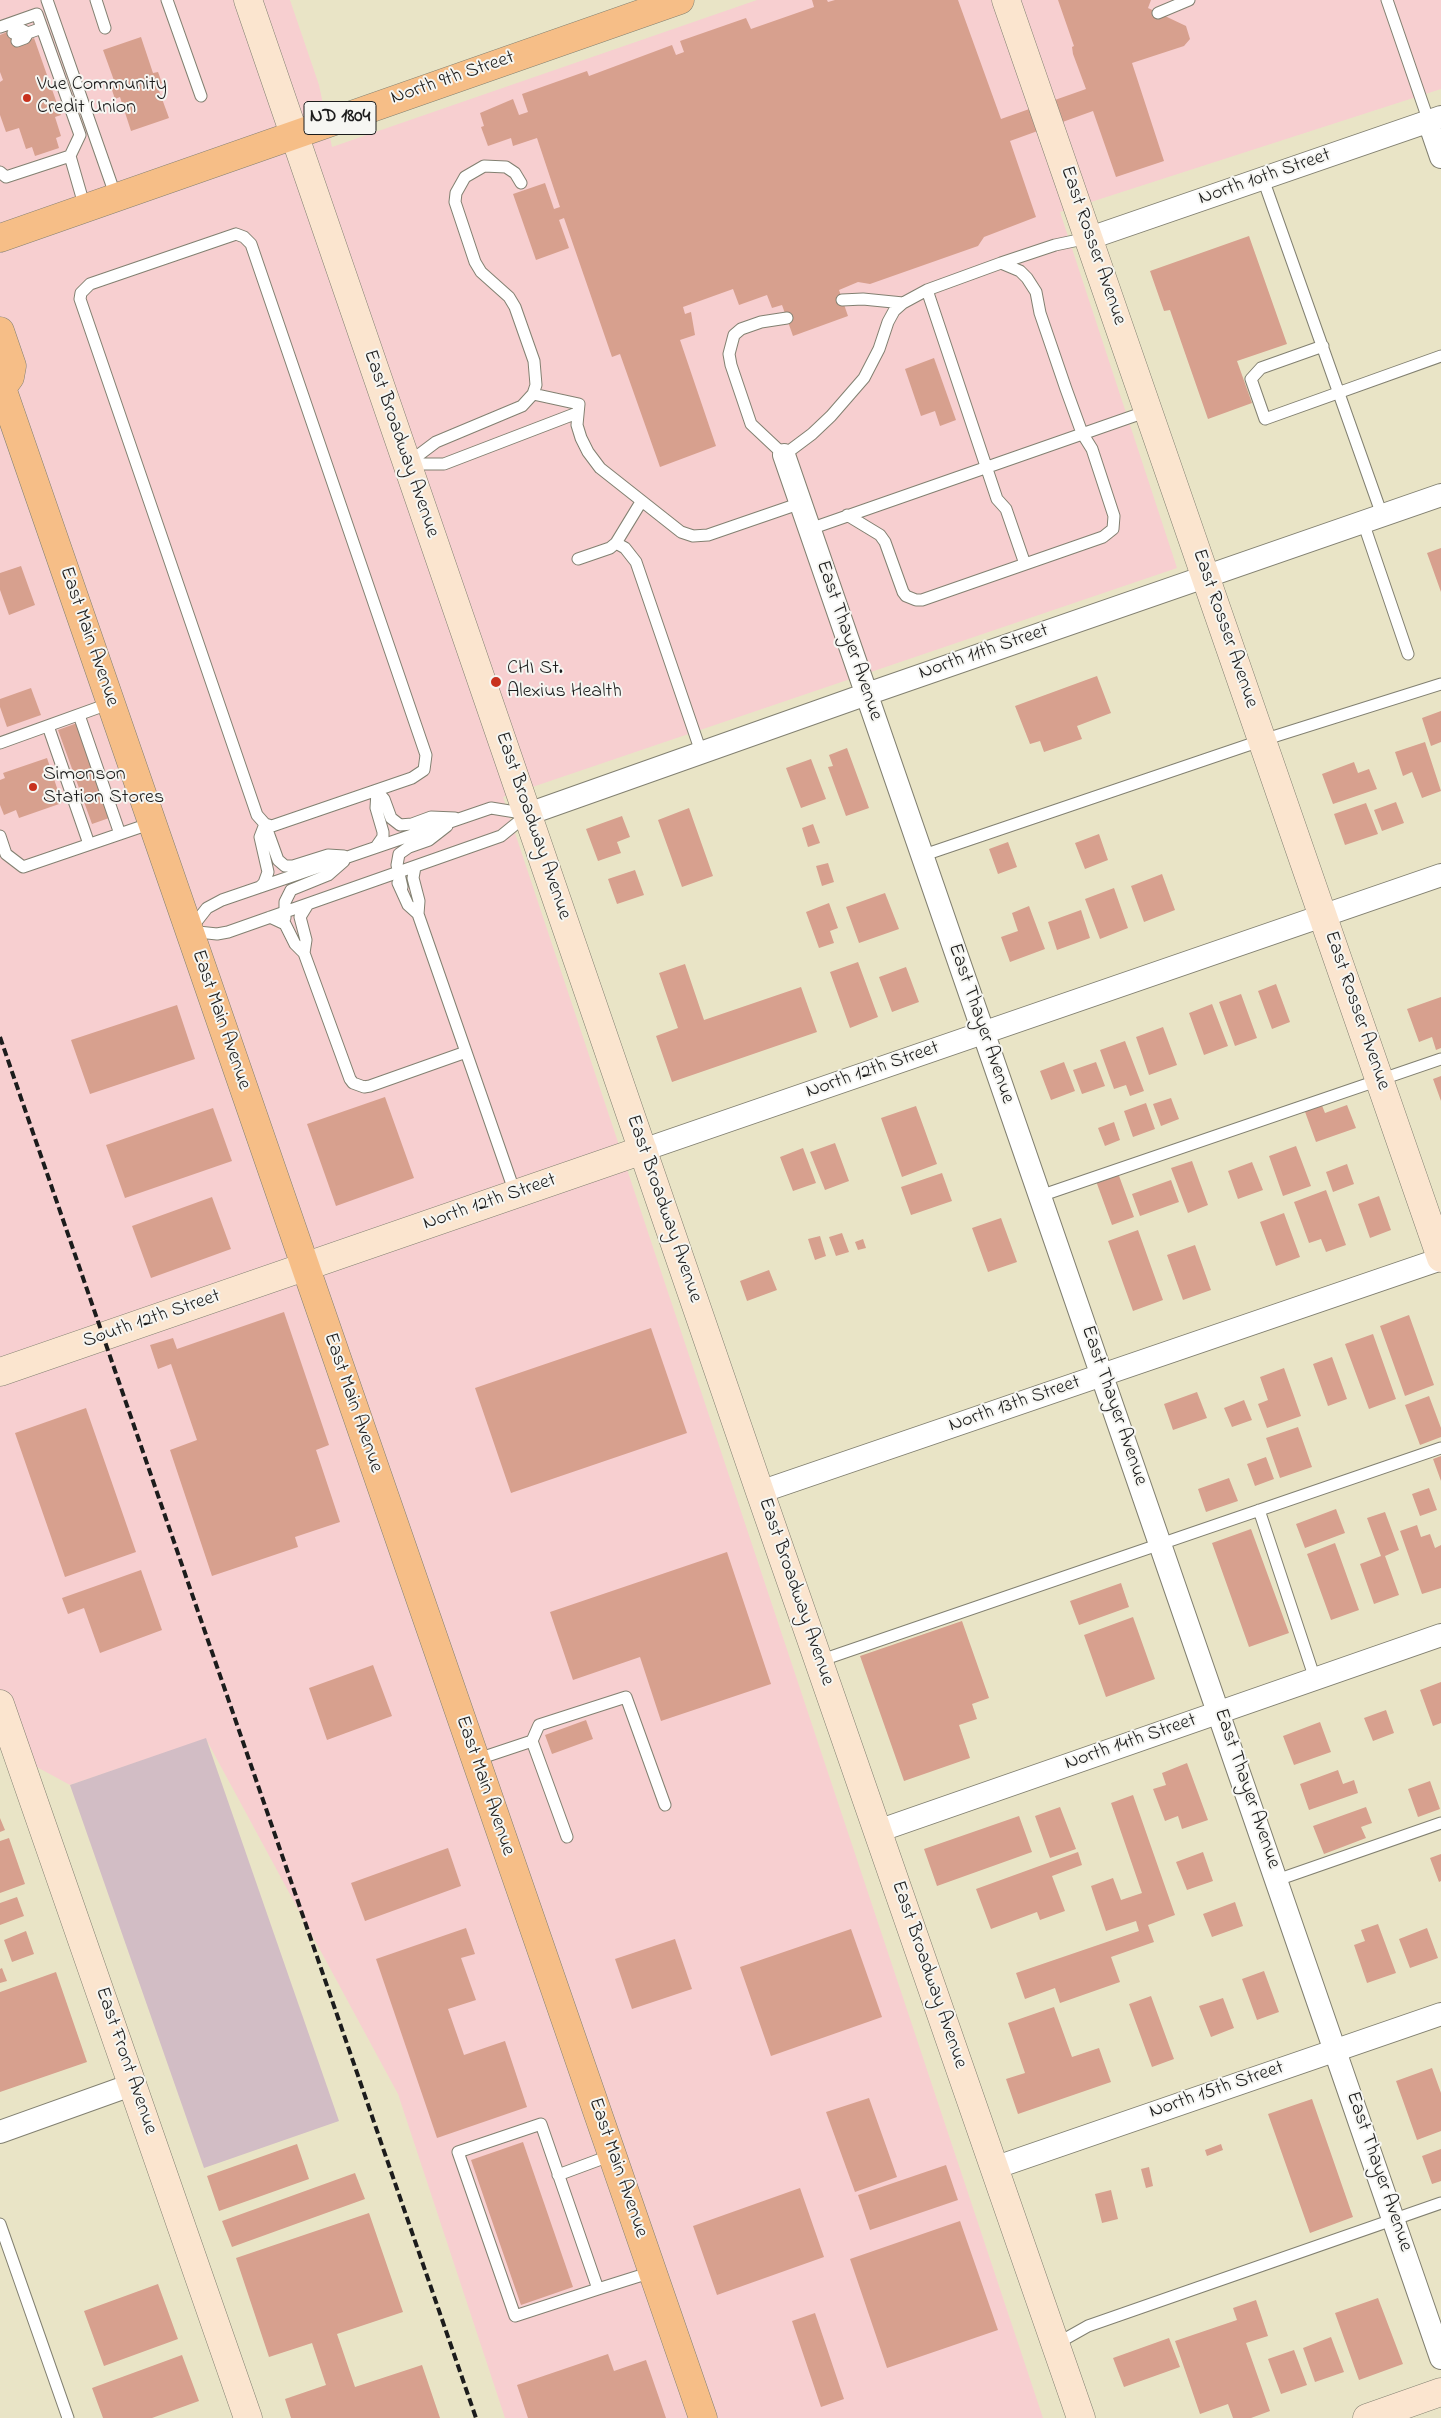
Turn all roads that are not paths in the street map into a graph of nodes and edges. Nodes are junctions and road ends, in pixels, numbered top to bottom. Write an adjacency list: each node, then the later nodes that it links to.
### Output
1 (47, 0): 23 (lane)
2 (96, 0): 13 (lane)
3 (167, 0): 15 (lane)
4 (248, 0): 17 (street, East Broadway Avenue)
5 (680, 0): 9 (main road, North 9th Street / ND 1804)
6 (1006, 0): 26 (street, East Rosser Avenue)
7 (1189, 0): 10 (lane)
8 (1387, 0): 16 (lane)
9 (632, 8): 17 (main road, North 9th Street / ND 1804)
10 (1158, 12)
11 (0, 27): 12 (lane)
12 (42, 28): 14 (lane); 18 (lane)
13 (106, 28)
14 (15, 37)
15 (201, 96)
16 (1435, 119): 19 (street); 21 (street, North 10th Street)
17 (293, 135): 23 (main road, North 9th Street / ND 1804); 42 (street, East Broadway Avenue)
18 (70, 156): 20 (lane); 24 (lane)
19 (1441, 157)
20 (0, 172)
21 (1263, 178): 26 (street, North 10th Street); 33 (lane)
22 (521, 183): 37 (lane)
23 (116, 197): 24 (main road, North 9th Street / ND 1804)
24 (85, 208): 25 (main road, North 9th Street / ND 1804)
25 (0, 238)
26 (1090, 238): 27 (lane); 38 (street, East Rosser Avenue)
27 (1001, 263): 28 (lane); 40 (lane)
28 (927, 290): 30 (lane); 43 (lane)
29 (842, 300): 30 (lane)
30 (903, 303): 41 (lane)
31 (787, 318): 41 (lane)
32 (0, 331): 35 (main road, East Main Avenue)
33 (1323, 346): 36 (lane); 36 (lane)
34 (1441, 356): 36 (lane)
35 (1, 388): 57 (main road, East Main Avenue)
36 (1339, 392): 48 (lane)
37 (533, 394): 39 (lane); 42 (lane)
38 (1148, 411): 40 (lane); 53 (street, East Rosser Avenue)
39 (577, 414): 42 (lane); 45 (lane)
40 (1082, 433): 43 (lane); 52 (lane)
41 (784, 455): 46 (street, East Thayer Avenue)
42 (407, 464): 64 (street, East Broadway Avenue)
43 (986, 466): 47 (lane); 52 (lane)
44 (1441, 495): 48 (street, North 11th Street)
45 (641, 502): 46 (lane); 50 (lane)
46 (801, 503): 49 (street, East Thayer Avenue)
47 (847, 515): 49 (lane); 52 (lane)
48 (1373, 519): 53 (street, North 11th Street); 54 (lane)
49 (810, 529): 56 (street, East Thayer Avenue)
50 (616, 543): 51 (lane); 62 (lane)
51 (578, 559)
52 (1025, 564)
53 (1206, 576): 56 (street, North 11th Street); 60 (street, East Rosser Avenue)
54 (1408, 654)
55 (1441, 684): 60 (lane)
56 (867, 694): 62 (street, North 11th Street); 75 (street, East Thayer Avenue)
57 (111, 704): 58 (lane); 66 (main road, East Main Avenue)
58 (79, 715): 59 (lane); 69 (lane)
59 (48, 726): 61 (lane); 72 (lane)
60 (1262, 740): 75 (lane); 87 (street, East Rosser Avenue)
61 (0, 742)
62 (701, 752): 64 (street, North 11th Street)
63 (377, 791): 65 (lane); 67 (lane); 67 (lane); 68 (lane)
64 (528, 814): 65 (lane); 78 (lane); 97 (street, East Broadway Avenue)
65 (462, 818): 71 (lane); 74 (lane)
66 (152, 823): 69 (lane); 91 (main road, East Main Avenue)
67 (265, 824): 76 (lane); 77 (lane)
68 (383, 827): 71 (lane); 73 (lane)
69 (120, 834): 72 (lane)
70 (0, 836): 72 (lane)
71 (388, 843): 73 (lane); 74 (lane); 78 (lane)
72 (89, 844)
73 (376, 847): 76 (lane)
74 (399, 854): 78 (lane)
75 (924, 855): 93 (street, East Thayer Avenue)
76 (349, 856): 80 (lane); 82 (lane)
77 (268, 866): 80 (lane); 81 (lane)
78 (402, 871): 83 (lane); 86 (lane); 86 (lane)
79 (1441, 875): 87 (street, North 12th Street)
80 (274, 883): 81 (lane); 82 (lane); 85 (lane)
81 (260, 887): 91 (lane)
82 (287, 896): 84 (lane); 85 (lane)
83 (308, 904): 84 (lane); 89 (lane)
84 (295, 909): 85 (lane); 89 (lane)
85 (284, 913): 88 (lane); 90 (lane)
86 (418, 914): 94 (lane)
87 (1323, 916): 93 (street, North 12th Street); 96 (street, East Rosser Avenue)
88 (270, 917): 90 (lane); 91 (lane)
89 (301, 924): 92 (lane)
90 (289, 929): 92 (lane)
91 (189, 931): 101 (main road, East Main Avenue)
92 (304, 953): 94 (lane)
93 (983, 1032): 97 (street, North 12th Street); 99 (street, East Thayer Avenue)
94 (466, 1052): 98 (lane)
95 (1441, 1059): 96 (lane)
96 (1380, 1081): 99 (lane); 100 (street, East Rosser Avenue)
97 (643, 1150): 98 (street, North 12th Street); 105 (street, East Broadway Avenue)
98 (515, 1194): 101 (street, North 12th Street)
99 (1040, 1196): 103 (street, East Thayer Avenue)
100 (1441, 1258): 103 (street, North 13th Street)
101 (305, 1267): 102 (street, South 12th Street); 115 (main road, East Main Avenue)
102 (0, 1372)
103 (1103, 1375): 105 (street, North 13th Street); 107 (street, East Thayer Avenue)
104 (1441, 1448): 106 (lane)
105 (760, 1492): 109 (street, East Broadway Avenue)
106 (1259, 1510): 107 (lane); 110 (lane)
107 (1161, 1544): 109 (lane); 112 (street, East Thayer Avenue)
108 (1441, 1635): 110 (street, North 14th Street)
109 (819, 1661): 118 (street, East Broadway Avenue)
110 (1315, 1678): 112 (street, North 14th Street)
111 (0, 1704): 114 (street, East Front Avenue)
112 (1219, 1712): 118 (street, North 14th Street); 120 (street, East Thayer Avenue)
113 (532, 1741): 115 (lane); 116 (lane); 119 (lane)
114 (8, 1751): 123 (street, East Front Avenue)
115 (475, 1760): 125 (main road, East Main Avenue)
116 (665, 1804)
117 (1441, 1822): 120 (lane)
118 (878, 1831): 126 (street, East Broadway Avenue)
119 (567, 1837)
120 (1277, 1880): 122 (street, East Thayer Avenue)
121 (1441, 2014): 122 (street, North 15th Street)
122 (1336, 2051): 126 (street, North 15th Street); 129 (street, East Thayer Avenue)
123 (134, 2084): 124 (street); 137 (street, East Front Avenue)
124 (0, 2132)
125 (612, 2155): 127 (lane); 131 (main road, East Main Avenue)
126 (994, 2168): 133 (street, East Broadway Avenue)
127 (558, 2175): 132 (lane); 132 (lane)
128 (1441, 2203): 129 (lane)
129 (1394, 2219): 133 (lane); 134 (street, East Thayer Avenue)
130 (0, 2224): 136 (lane)
131 (652, 2272): 132 (lane); 138 (main road, East Main Avenue)
132 (598, 2289)
133 (1055, 2344): 139 (street, East Broadway Avenue)
134 (1441, 2358)
135 (1441, 2392): 140 (street)
136 (68, 2418)
137 (248, 2418)
138 (702, 2418)
139 (1081, 2418)
140 (1367, 2418)

